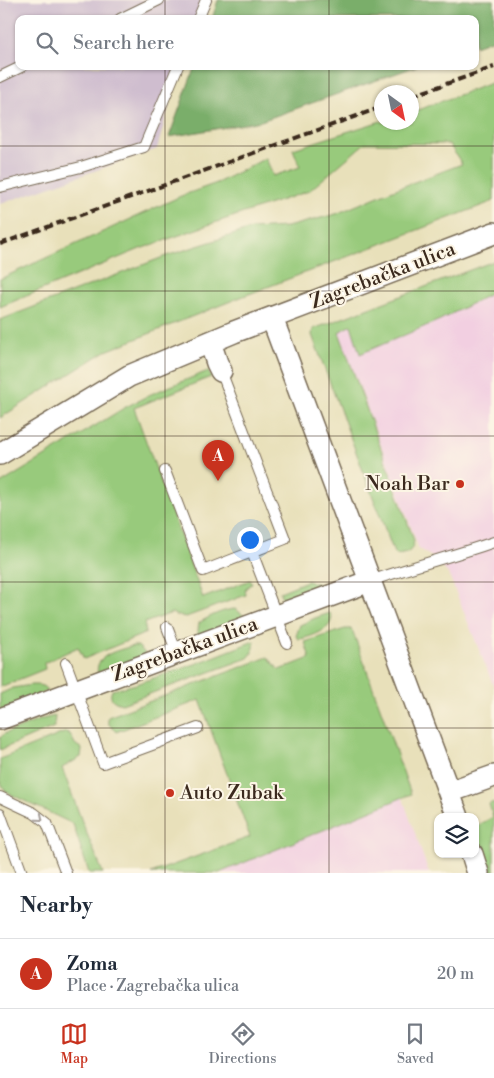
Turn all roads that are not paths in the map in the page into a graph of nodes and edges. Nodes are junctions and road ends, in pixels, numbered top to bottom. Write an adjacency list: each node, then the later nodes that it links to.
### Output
1 (159, 0): 3 (lane)
2 (206, 0): 4 (lane)
3 (128, 15)
4 (200, 15)
5 (15, 70): 7 (lane)
6 (176, 70): 8 (lane)
7 (0, 77)
8 (0, 188)
9 (494, 233): 10 (street, Zagrebačka ulica)
10 (272, 318): 11 (street, Zagrebačka ulica); 17 (street)
11 (210, 342): 12 (street); 13 (street, Zagrebačka ulica)
12 (221, 371): 16 (lane)
13 (0, 454)
14 (165, 471): 16 (lane)
15 (494, 542): 17 (lane)
16 (252, 552): 18 (lane)
17 (370, 581): 18 (street, Zagrebačka ulica); 27 (street)
18 (277, 616): 20 (lane); 21 (street, Zagrebačka ulica)
19 (166, 627): 21 (lane)
20 (287, 643)
21 (177, 653): 23 (street, Zagrebačka ulica)
22 (66, 663): 23 (lane)
23 (77, 690): 24 (street, Zagrebačka ulica); 25 (lane)
24 (0, 719)
25 (198, 728)
26 (494, 776): 27 (street)
27 (448, 792): 30 (street)
28 (0, 797): 33 (lane, one-way to 33)
29 (0, 813): 32 (lane)
30 (456, 813)
31 (473, 858): 34 (street)
32 (22, 873)
33 (66, 873)
34 (478, 873)

